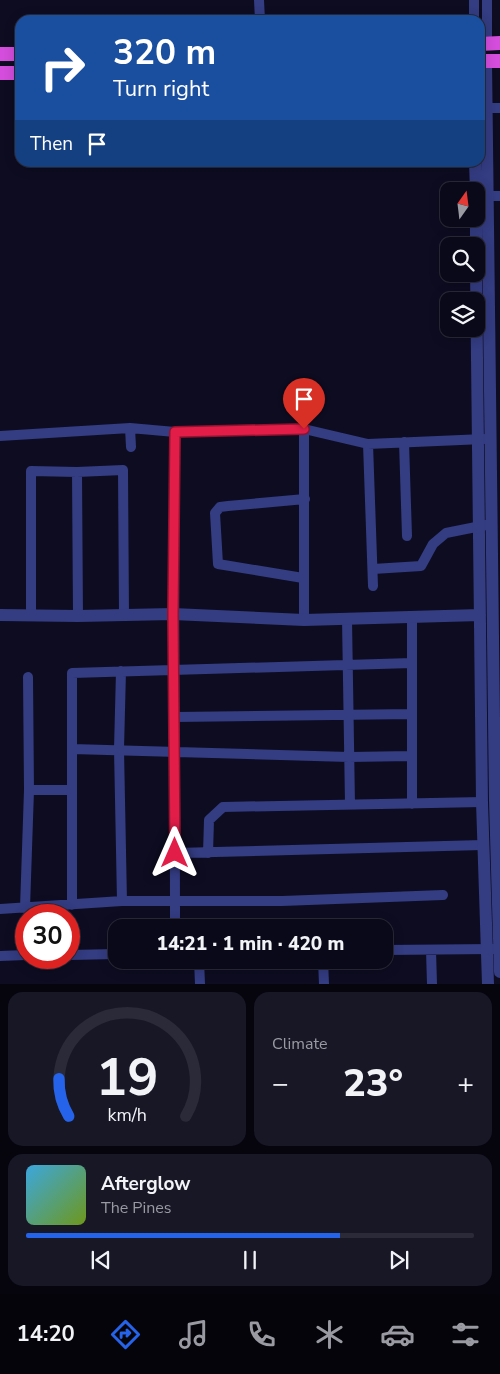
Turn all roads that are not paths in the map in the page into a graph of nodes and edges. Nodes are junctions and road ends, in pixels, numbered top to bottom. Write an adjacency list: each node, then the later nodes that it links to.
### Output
1 (259, 0): 4 (street)
2 (474, 0): 5 (street)
3 (487, 0): 6 (street)
4 (260, 15)
5 (474, 15)
6 (489, 44)
7 (0, 54): 8 (highway)
8 (15, 54)
9 (489, 61): 12 (street)
10 (0, 73): 11 (highway)
11 (15, 73)
12 (494, 108): 15 (street)
13 (476, 167): 14 (street)
14 (476, 182)
15 (494, 196): 18 (street)
16 (476, 282): 17 (street)
17 (477, 391): 18 (street); 23 (street)
18 (490, 391): 25 (street)
19 (130, 428): 21 (street); 22 (street); 27 (street)
20 (304, 429): 21 (street); 26 (street); 29 (street)
21 (175, 432): 37 (street)
22 (0, 436)
23 (477, 439): 24 (street); 25 (street); 31 (street)
24 (404, 442): 26 (street); 32 (street)
25 (494, 443): 30 (street)
26 (368, 444): 33 (street)
27 (131, 447)
28 (78, 472): 39 (street); 40 (street); 42 (street)
29 (305, 499): 34 (street); 34 (street)
30 (494, 521): 31 (street); 36 (street)
31 (478, 526): 33 (street); 41 (street)
32 (406, 536)
33 (373, 569): 35 (street)
34 (303, 578): 45 (street)
35 (373, 586)
36 (496, 596): 73 (street)
37 (173, 614): 40 (street); 45 (street); 49 (street)
38 (0, 615): 39 (street)
39 (31, 615): 42 (street)
40 (124, 615): 42 (street)
41 (480, 615): 43 (street); 61 (street)
42 (78, 616)
43 (412, 618): 44 (street); 46 (street)
44 (347, 619): 45 (street); 47 (street)
45 (304, 620)
46 (412, 663): 47 (street); 52 (street)
47 (348, 666): 49 (street); 51 (street)
48 (122, 671): 49 (street); 54 (street); 55 (street)
49 (175, 671): 53 (street)
50 (28, 677): 59 (street)
51 (348, 714): 52 (street); 53 (street); 58 (street)
52 (412, 714): 57 (street)
53 (175, 717): 56 (street)
54 (72, 748): 55 (street); 60 (street)
55 (119, 749): 56 (street); 68 (street)
56 (175, 752): 58 (street); 65 (street)
57 (411, 756): 58 (street); 63 (street)
58 (350, 757): 62 (street)
59 (29, 790): 60 (street); 70 (street)
60 (72, 790): 71 (street)
61 (482, 802): 63 (street); 64 (street)
62 (350, 804): 63 (street); 66 (street)
63 (412, 804)
64 (483, 845): 66 (street); 79 (street)
65 (175, 853): 66 (street); 69 (street)
66 (208, 853)
67 (443, 895): 69 (street)
68 (122, 901): 69 (street); 71 (street)
69 (175, 901): 75 (street)
70 (25, 904)
71 (72, 904)
72 (15, 908): 74 (street)
73 (499, 908): 76 (street)
74 (0, 909)
75 (175, 919)
76 (500, 949): 79 (street); 86 (street)
77 (393, 950): 78 (street)
78 (431, 950): 79 (street); 89 (street)
79 (487, 950): 90 (street)
80 (108, 954): 82 (street)
81 (15, 955): 83 (street)
82 (80, 955)
83 (0, 956)
84 (199, 969): 87 (street)
85 (323, 969): 88 (street)
86 (500, 971)
87 (200, 984)
88 (324, 984)
89 (432, 984)
90 (488, 984)

